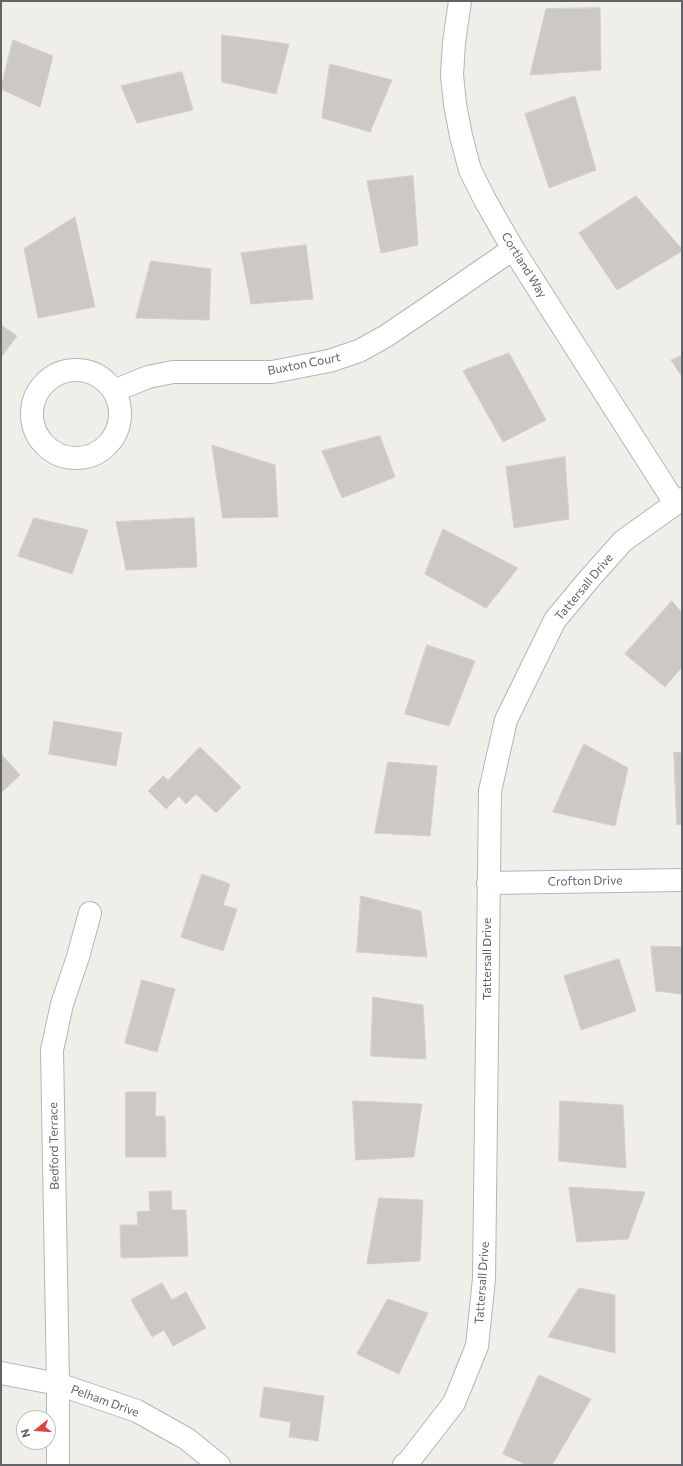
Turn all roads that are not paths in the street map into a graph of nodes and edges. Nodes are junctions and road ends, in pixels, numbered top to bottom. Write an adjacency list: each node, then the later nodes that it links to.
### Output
1 (460, 1): 2 (street, Cortland Way)
2 (513, 249): 3 (street, Buxton Court); 4 (street, Cortland Way)
3 (114, 391): 3 (street)
4 (679, 501): 6 (street, Tattersall Drive)
5 (682, 880): 6 (street, Crofton Drive)
6 (488, 883): 12 (street, Tattersall Drive)
7 (90, 914): 9 (street, Bedford Terrace)
8 (1, 1373): 9 (street, Pelham Drive)
9 (58, 1384): 10 (street, Bedford Terrace); 11 (street, Pelham Drive)
10 (58, 1465)
11 (219, 1465)
12 (404, 1465)

